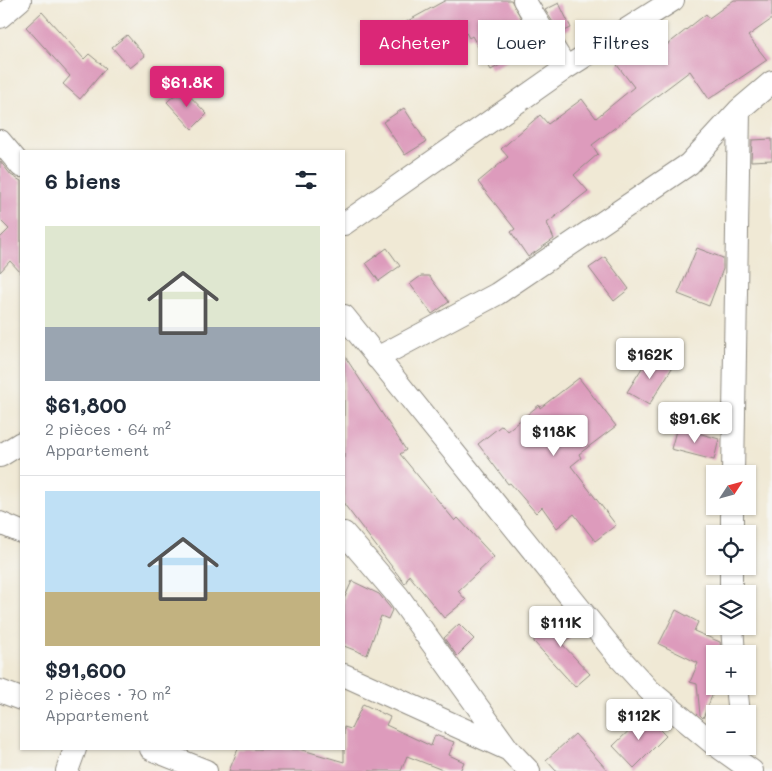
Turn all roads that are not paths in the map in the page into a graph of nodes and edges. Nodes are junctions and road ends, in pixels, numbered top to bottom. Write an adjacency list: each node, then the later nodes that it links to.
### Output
1 (20, 0): 4 (street)
2 (524, 0): 5 (street)
3 (673, 0): 5 (street)
4 (0, 17)
5 (566, 68): 10 (street)
6 (772, 82): 7 (street)
7 (739, 110): 12 (street); 15 (street)
8 (0, 141): 9 (street)
9 (20, 165)
10 (345, 223)
11 (345, 317): 12 (street)
12 (378, 358): 22 (street)
13 (20, 443): 14 (street)
14 (0, 456)
15 (733, 465)
16 (0, 523): 17 (street)
17 (20, 532)
18 (345, 534): 23 (street)
19 (345, 675): 23 (street)
20 (0, 691): 21 (street)
21 (20, 699)
22 (706, 737)
23 (508, 749): 30 (street)
24 (75, 750): 28 (street)
25 (154, 750): 29 (street)
26 (735, 755): 27 (street)
27 (746, 761)
28 (67, 771)
29 (206, 771)
30 (529, 771)

